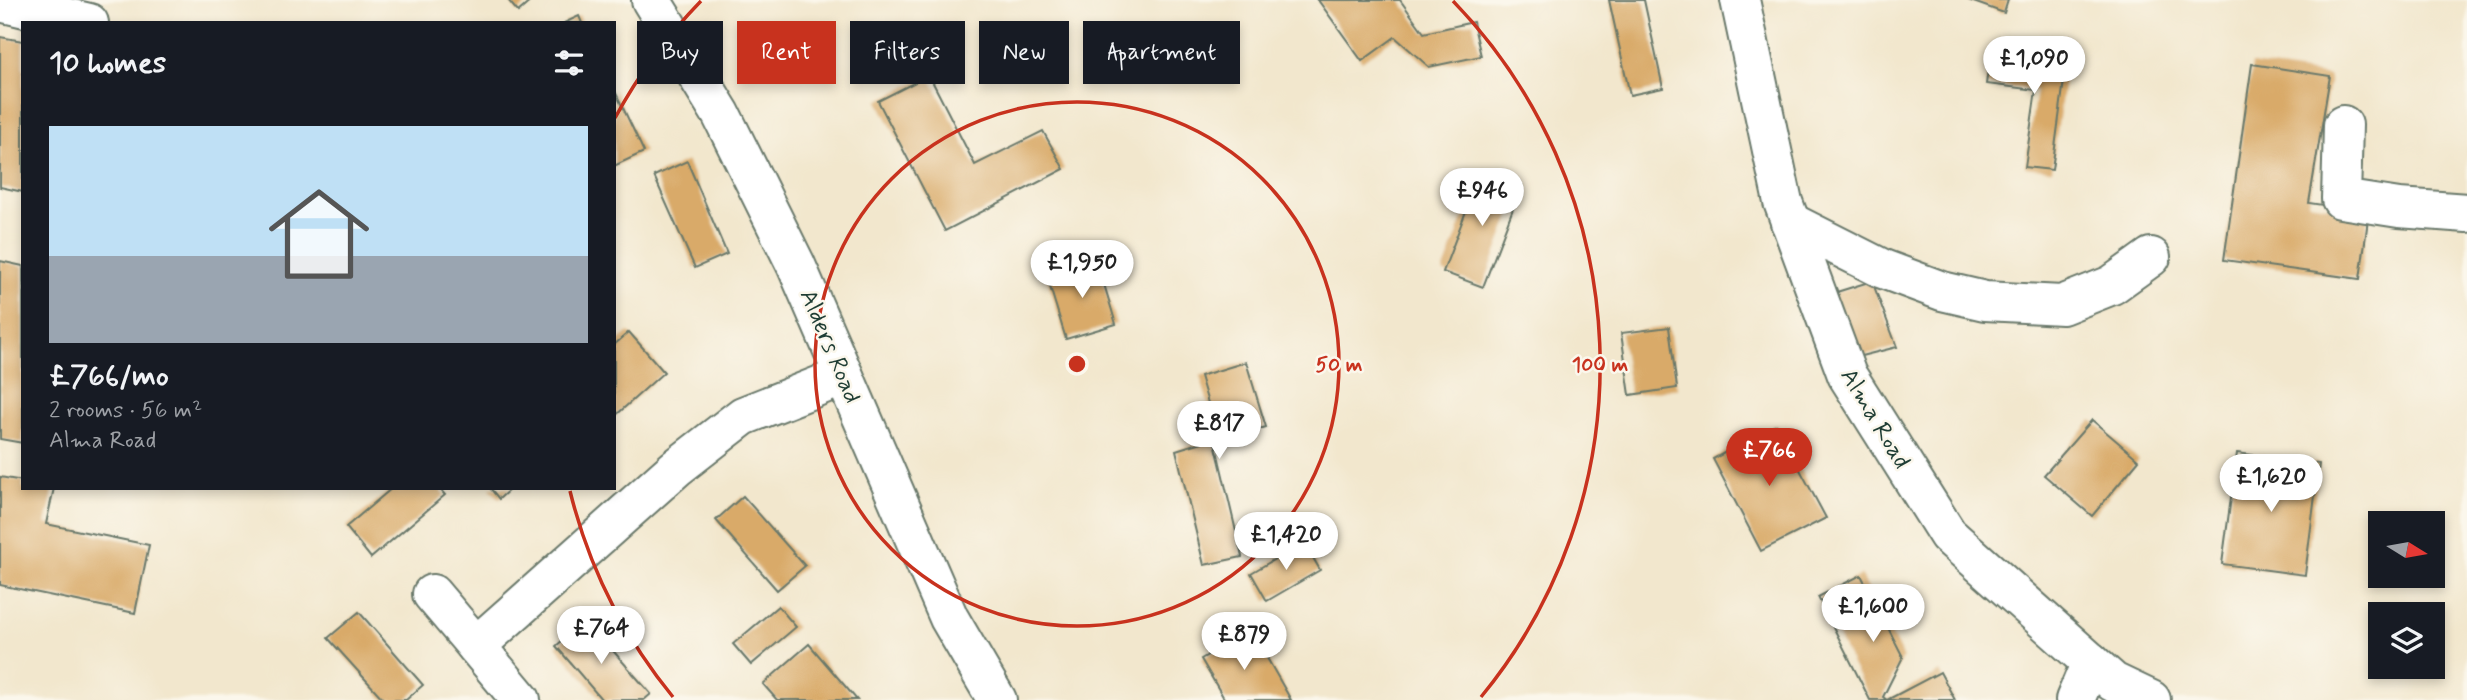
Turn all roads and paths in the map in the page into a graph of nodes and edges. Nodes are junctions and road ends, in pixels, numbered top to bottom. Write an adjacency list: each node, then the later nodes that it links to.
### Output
1 (651, 0): 9 (street, Alders Road)
2 (1740, 0): 7 (street, Alma Road)
3 (0, 2): 4 (street)
4 (81, 21)
5 (2343, 125): 6 (street)
6 (2467, 213)
7 (1790, 222): 8 (street); 12 (street, Alma Road)
8 (2151, 257)
9 (844, 376): 11 (street); 13 (street, Alders Road)
10 (432, 594): 11 (street)
11 (476, 646): 14 (street)
12 (2091, 662): 15 (street); 16 (street, Alma Road)
13 (985, 694)
14 (522, 700)
15 (2075, 700)
16 (2151, 700)

